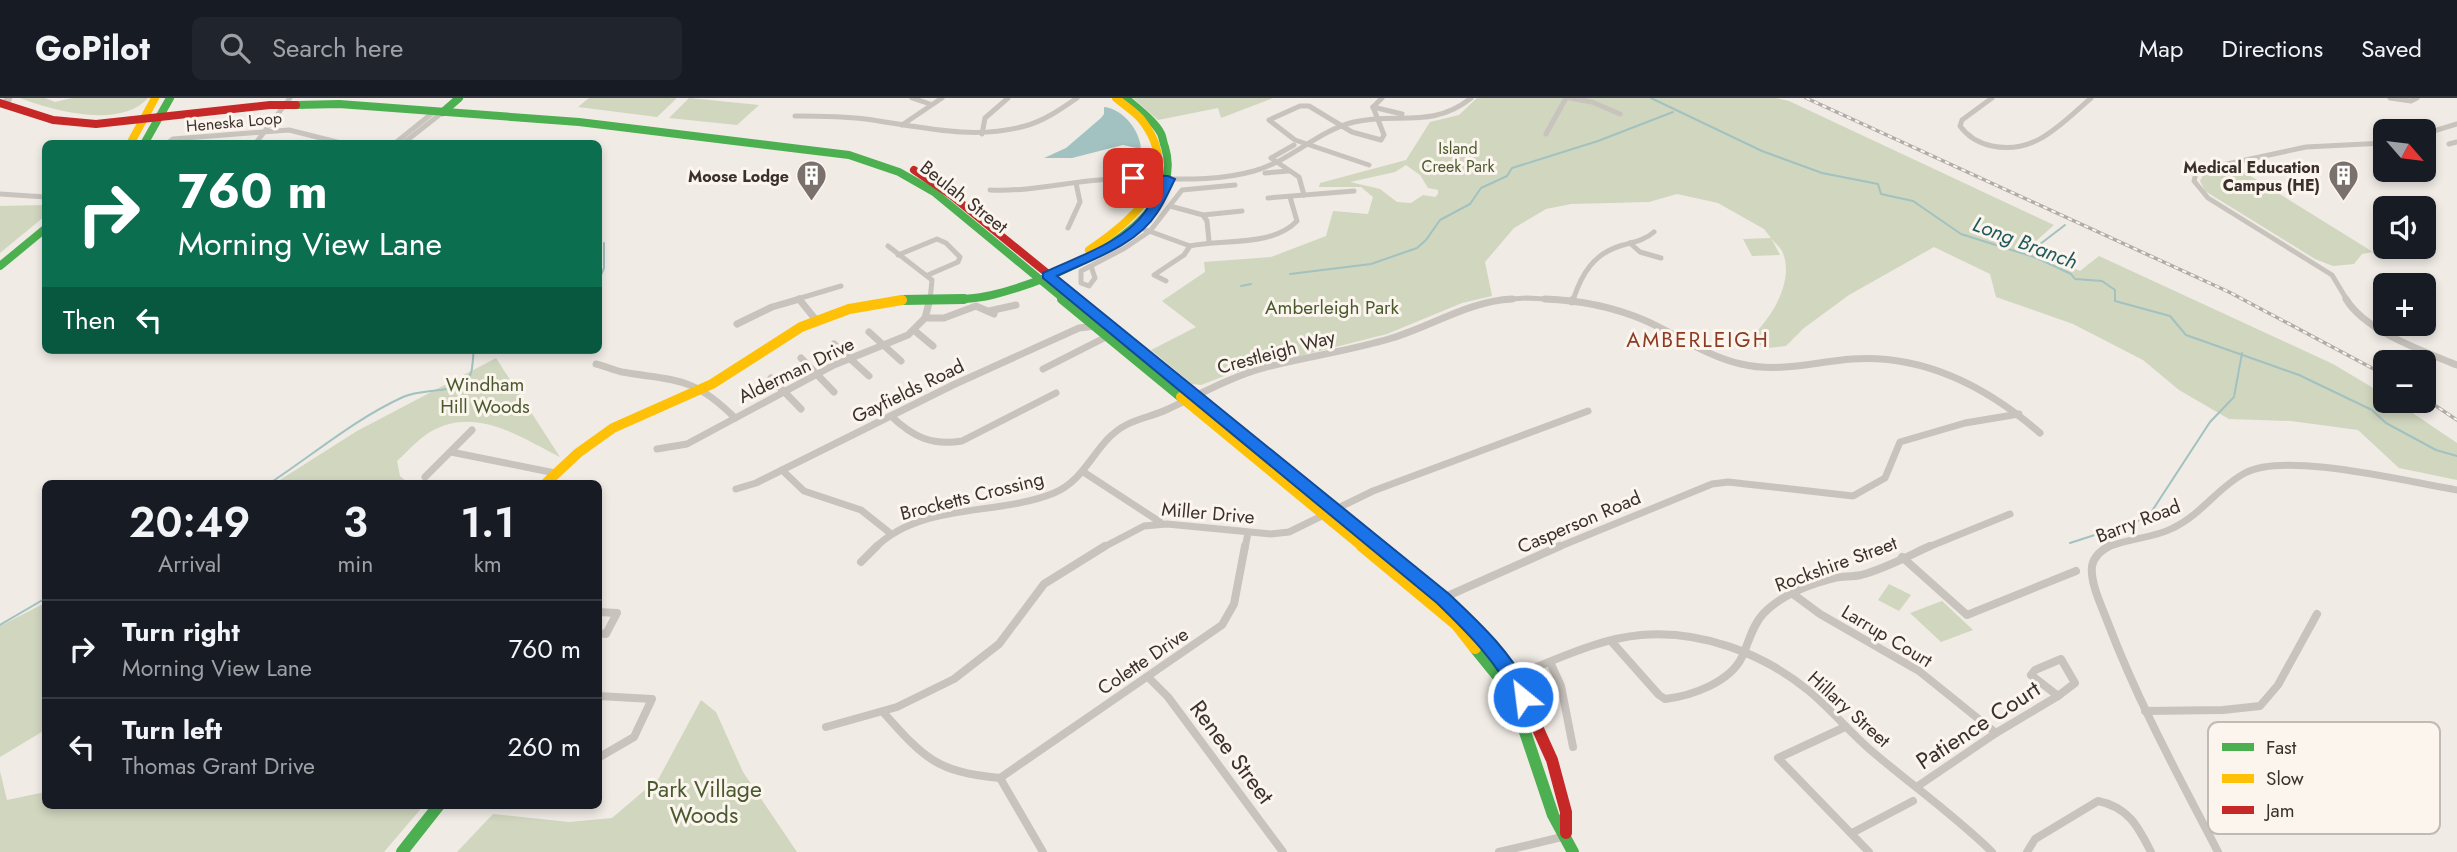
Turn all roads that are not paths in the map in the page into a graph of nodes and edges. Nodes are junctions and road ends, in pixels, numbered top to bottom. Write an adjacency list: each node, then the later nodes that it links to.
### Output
1 (155, 98): 26 (main road)
2 (170, 98): 24 (main road)
3 (459, 98): 20 (main road)
4 (912, 98): 19 (street)
5 (942, 98): 19 (street)
6 (1008, 98): 33 (street)
7 (1077, 98): 33 (street)
8 (1116, 98): 52 (main road)
9 (1126, 98): 52 (main road)
10 (1382, 98): 21 (street)
11 (1471, 98): 27 (street)
12 (1568, 98): 23 (street); 34 (street)
13 (1992, 98): 14 (street)
14 (2091, 98)
15 (2390, 98): 16 (street)
16 (2417, 98)
17 (5, 100): 26 (main road, Beulah Street)
18 (289, 100): 20 (main road, Beulah Street); 24 (main road, Beulah Street); 32 (street)
19 (930, 104): 29 (street)
20 (443, 107): 40 (street); 41 (street); 80 (main road, Beulah Street)
21 (1373, 107): 22 (street); 27 (street)
22 (1402, 114)
23 (1620, 114)
24 (163, 115): 26 (main road, Beulah Street); 36 (main road)
25 (795, 116): 29 (street)
26 (145, 117): 35 (main road)
27 (1377, 119): 30 (street); 30 (street)
28 (2457, 124): 31 (street)
29 (902, 125): 33 (street)
30 (1342, 126): 46 (street); 46 (street)
31 (2436, 130)
32 (263, 131): 37 (street, Heneska Loop); 38 (street); 39 (street, Heneska Loop)
33 (982, 134)
34 (1546, 134)
35 (132, 140)
36 (147, 140)
37 (172, 140)
38 (257, 140)
39 (329, 140)
40 (400, 140)
41 (408, 140)
42 (2457, 142): 44 (street)
43 (2373, 144): 102 (street)
44 (2449, 144)
45 (1294, 145): 47 (street)
46 (1306, 146): 47 (street); 48 (street)
47 (1279, 163): 49 (street); 51 (street)
48 (1369, 165)
49 (1290, 170): 50 (street); 59 (street)
50 (1265, 173)
51 (1219, 178): 52 (street); 55 (street)
52 (1163, 179): 53 (street); 67 (main road); 80 (main road)
53 (1076, 183): 56 (street); 66 (street)
54 (1235, 185): 55 (street)
55 (1222, 186): 63 (street)
56 (990, 190)
57 (1354, 191): 59 (street)
58 (0, 194): 60 (street)
59 (1304, 195): 61 (street)
60 (42, 197)
61 (1290, 197): 62 (street); 70 (street)
62 (1268, 198)
63 (1170, 206): 65 (street); 67 (street)
64 (1242, 211): 65 (street)
65 (1203, 215): 70 (street)
66 (1068, 228)
67 (1144, 229): 73 (street); 78 (street); 80 (main road)
68 (42, 231): 77 (main road)
69 (1654, 232): 72 (street)
70 (1209, 241): 73 (street)
71 (42, 242): 81 (main road)
72 (1630, 243): 76 (street); 86 (street)
73 (1190, 246): 82 (street)
74 (888, 247): 75 (street)
75 (898, 255): 79 (street); 79 (street)
76 (1661, 258)
77 (0, 266)
78 (1091, 266)
79 (928, 275): 85 (street, Alderman Drive)
80 (1040, 275): 85 (main road); 91 (main road, Beulah Street); 111 (main road, Beulah Street)
81 (0, 276)
82 (1166, 281)
83 (841, 286): 84 (street)
84 (799, 299): 89 (street); 90 (street)
85 (930, 299): 88 (street, Alderman Drive); 89 (main road)
86 (1572, 302): 111 (street, Crestleigh Way); 114 (street, Crestleigh Way)
87 (1016, 305): 88 (street)
88 (925, 318): 92 (street, Alderman Drive)
89 (816, 320): 107 (main road)
90 (737, 324)
91 (1096, 326): 94 (main road, Beulah Street); 115 (street, Gayfields Road)
92 (915, 331): 96 (street, Alderman Drive); 97 (street)
93 (869, 332): 96 (street)
94 (1108, 337): 103 (street); 111 (main road, Beulah Street)
95 (834, 344): 99 (street)
96 (885, 346): 99 (street, Alderman Drive); 100 (street)
97 (933, 346)
98 (801, 358): 104 (street)
99 (850, 359): 104 (street, Alderman Drive); 105 (street)
100 (901, 360)
101 (596, 364): 107 (street)
102 (2457, 365)
103 (1043, 369)
104 (817, 374): 108 (street, Alderman Drive); 109 (street)
105 (869, 376)
106 (771, 378): 108 (street)
107 (702, 389): 116 (street); 122 (main road)
108 (786, 392): 112 (street); 116 (street, Alderman Drive)
109 (834, 392)
110 (1056, 393): 115 (street)
111 (1189, 397): 123 (street, Brocketts Crossing); 128 (main road, Beulah Street)
112 (801, 409)
113 (1588, 411): 128 (street, Miller Drive)
114 (2019, 414): 118 (street, Crestleigh Way); 137 (street, Casperson Road)
115 (891, 416): 121 (street, Gayfields Road)
116 (735, 418): 119 (street, Alderman Drive)
117 (472, 430): 120 (street)
118 (2040, 433)
119 (657, 449)
120 (451, 452): 122 (street); 124 (street)
121 (782, 470): 126 (street, Gayfields Road); 131 (street)
122 (555, 473): 125 (main road)
123 (1085, 473): 130 (street); 131 (street, Brocketts Crossing)
124 (425, 477)
125 (549, 480)
126 (736, 489)
127 (2457, 490): 149 (street, Barry Road)
128 (1328, 513): 132 (street, Miller Drive); 137 (main road, Beulah Street); 146 (main road, Beulah Street)
129 (2010, 514): 133 (street, Rockshire Street)
130 (1167, 524): 132 (street, Miller Drive); 150 (street, Miller Drive)
131 (890, 533): 134 (street, Brocketts Crossing)
132 (1248, 533): 145 (street, Colette Drive)
133 (1902, 557): 135 (street); 136 (street, Rockshire Street)
134 (861, 562)
135 (2076, 571)
136 (1793, 594): 142 (street, Rockshire Street); 153 (street, Larrup Court)
137 (1443, 598): 144 (main road, Beulah Street)
138 (602, 612): 140 (street)
139 (2317, 614): 149 (street)
140 (602, 634)
141 (1611, 641): 142 (street, Hillary Street); 142 (street, Rockshire Street); 143 (street, Hillary Street)
142 (1744, 653): 152 (street, Hillary Street)
143 (1550, 662): 144 (street, Hillary Street); 154 (street)
144 (1514, 676): 146 (street, Hillary Street); 163 (main road, Beulah Street)
145 (1149, 677): 156 (street, Colette Drive); 166 (street, Renee Street)
146 (1501, 680): 163 (main road, Beulah Street)
147 (602, 696): 155 (street)
148 (2058, 696): 148 (street, Patience Court); 153 (street, Patience Court)
149 (2145, 711): 161 (street, Barry Road)
150 (883, 712): 151 (street, Miller Drive); 156 (street)
151 (826, 727)
152 (1845, 727): 157 (street, Hillary Street); 160 (street)
153 (1996, 733): 157 (street, Patience Court)
154 (1573, 747)
155 (602, 756)
156 (1000, 778): 165 (street)
157 (1919, 786): 170 (street, Hillary Street)
158 (1913, 801): 160 (street)
159 (436, 809): 164 (main road)
160 (1852, 833): 169 (street)
161 (2208, 833)
162 (2209, 834): 173 (street, Barry Road)
163 (1566, 836): 167 (street); 168 (main road, Beulah Street)
164 (402, 852)
165 (1043, 852)
166 (1283, 852)
167 (1499, 852)
168 (1573, 852)
169 (1869, 852)
170 (1992, 852)
171 (2027, 852): 172 (street)
172 (2151, 852)
173 (2218, 852)

